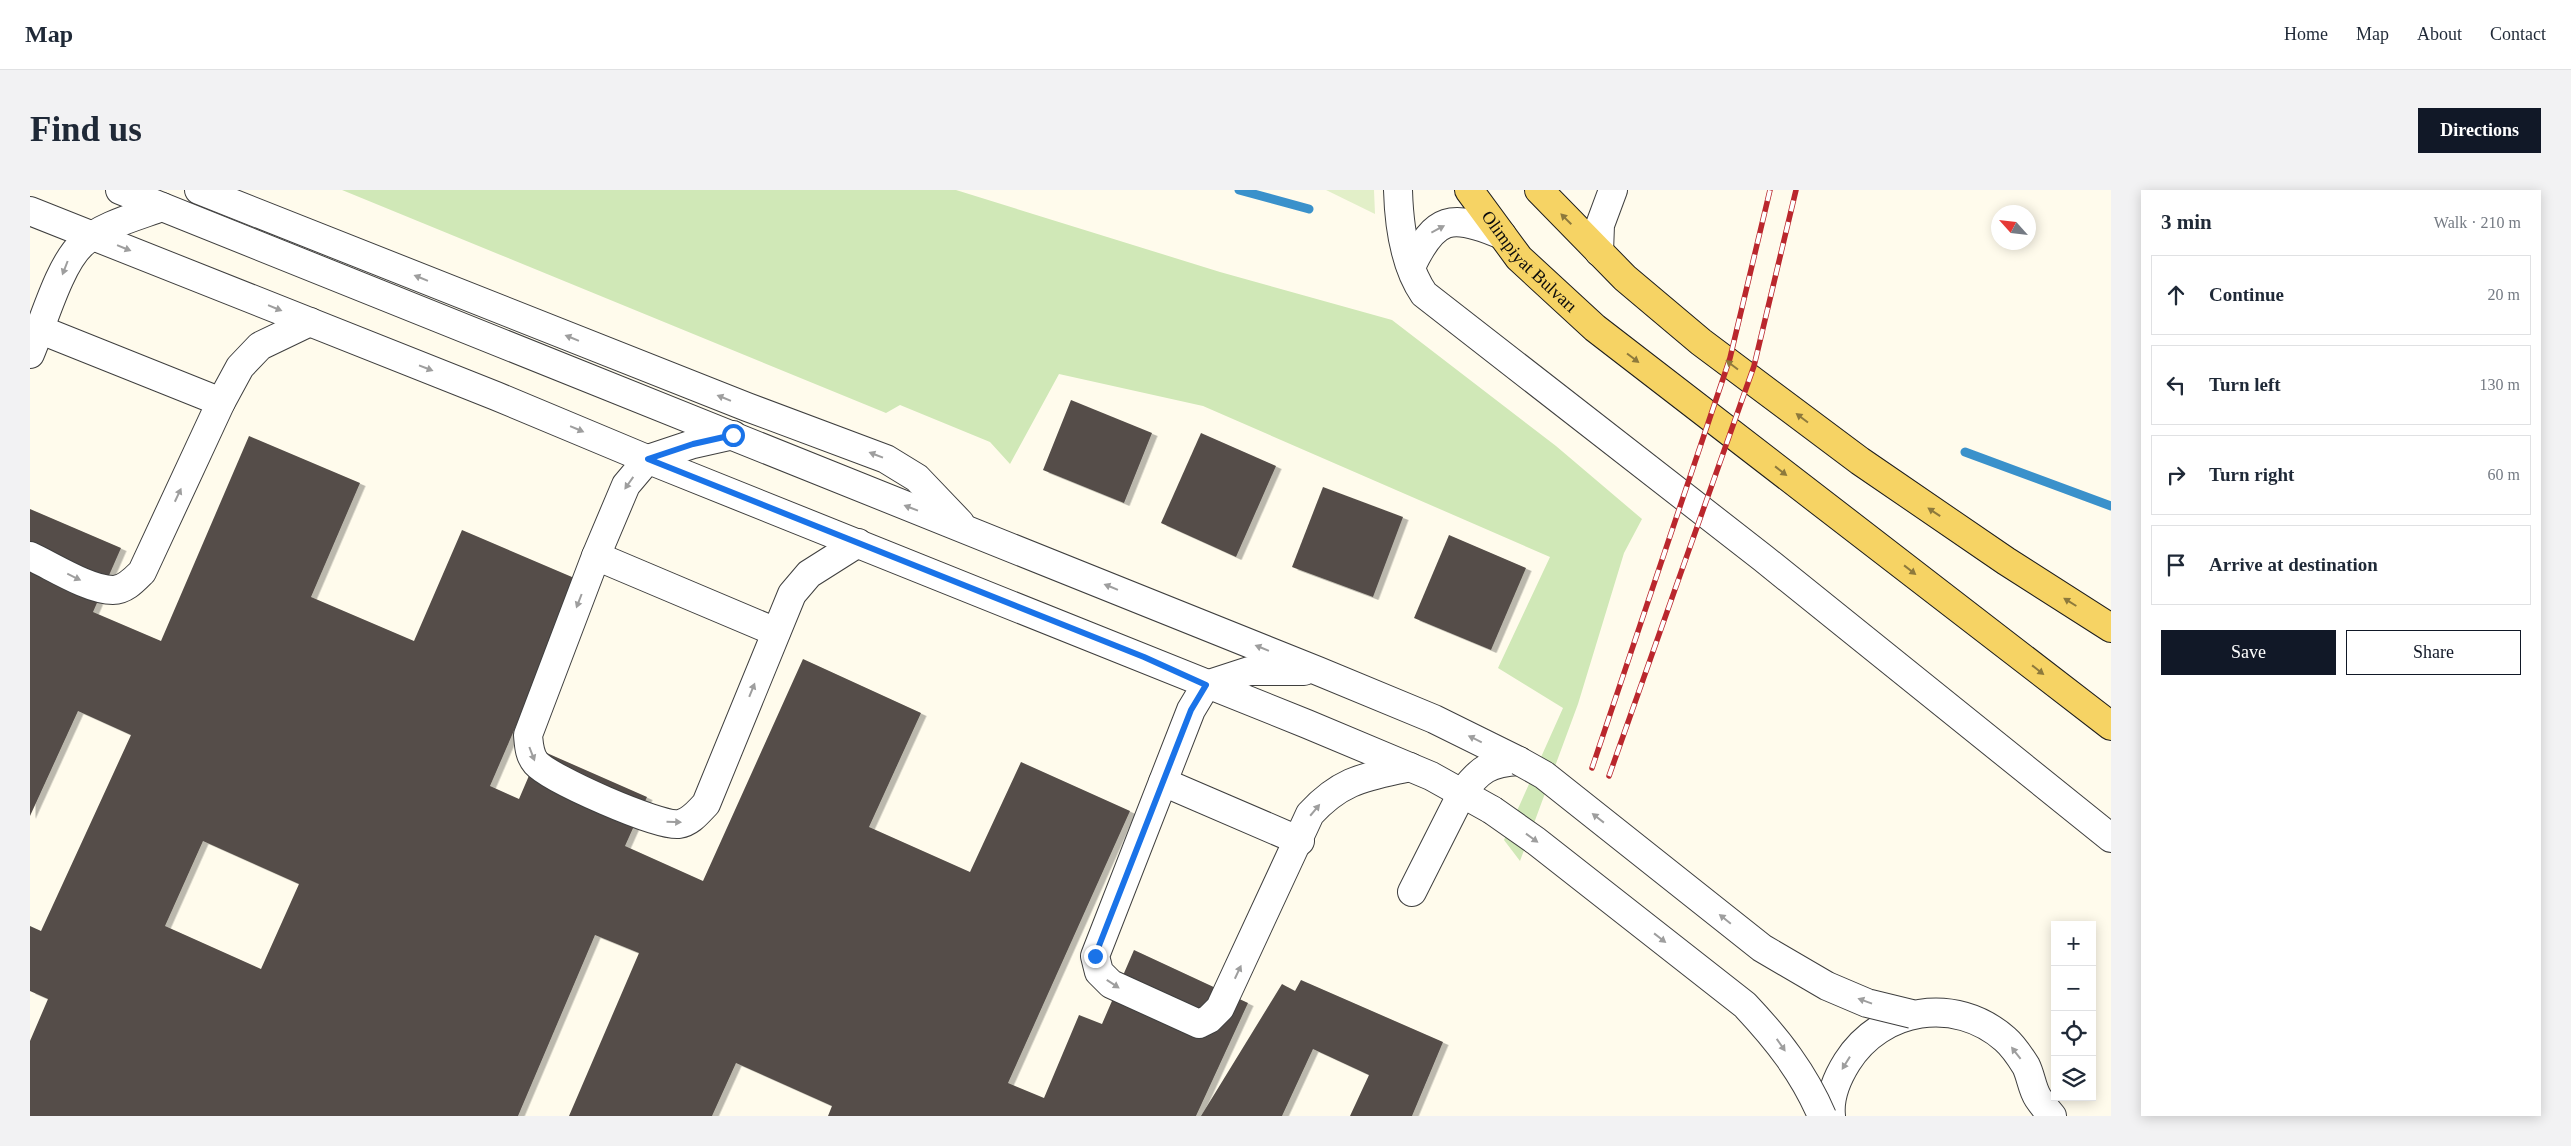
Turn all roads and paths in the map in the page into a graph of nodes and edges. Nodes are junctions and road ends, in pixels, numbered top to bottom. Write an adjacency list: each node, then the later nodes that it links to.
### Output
1 (120, 190): 7 (street)
2 (199, 190): 19 (street, one-way to 2)
3 (1398, 190): 12 (street)
4 (1469, 190): 10 (main road, Olimpiyat Bulvarı)
5 (1540, 190): 11 (main road, one-way to 5)
6 (1613, 190): 11 (street)
7 (162, 207): 9 (street); 17 (street)
8 (30, 211): 9 (street)
9 (93, 235): 13 (street, one-way to 13); 14 (street, one-way to 14)
10 (1502, 235): 12 (street, one-way to 10); 27 (main road, Olimpiyat Bulvarı, one-way to 27)
11 (1599, 252): 23 (main road, one-way to 11)
12 (1410, 267): 32 (street)
13 (310, 322): 16 (street); 18 (street, one-way to 18)
14 (41, 330): 15 (street); 16 (street)
15 (30, 354)
16 (221, 402): 21 (street, one-way to 16)
17 (733, 435): 18 (street); 19 (street, one-way to 17)
18 (648, 459): 20 (street); 22 (street, one-way to 22)
19 (967, 529): 25 (street, one-way to 19)
20 (858, 543): 24 (street); 26 (street)
21 (30, 556)
22 (596, 556): 24 (street); 24 (street, one-way to 24)
23 (2111, 628)
24 (776, 632)
25 (1318, 671): 26 (street); 28 (street, one-way to 25)
26 (1206, 685): 29 (street); 30 (street)
27 (2111, 726)
28 (1519, 761): 31 (street); 35 (street, one-way to 28, bridge)
29 (1410, 767): 31 (street); 33 (street, one-way to 29)
30 (1163, 782): 33 (street); 33 (street, one-way to 33)
31 (1462, 793): 34 (street); 37 (street, one-way to 37, bridge)
32 (2111, 838)
33 (1300, 840)
34 (1412, 892)
35 (1912, 1014): 36 (street, one-way to 35); 38 (street, one-way to 38)
36 (2042, 1110)
37 (1822, 1116)
38 (1831, 1116)

